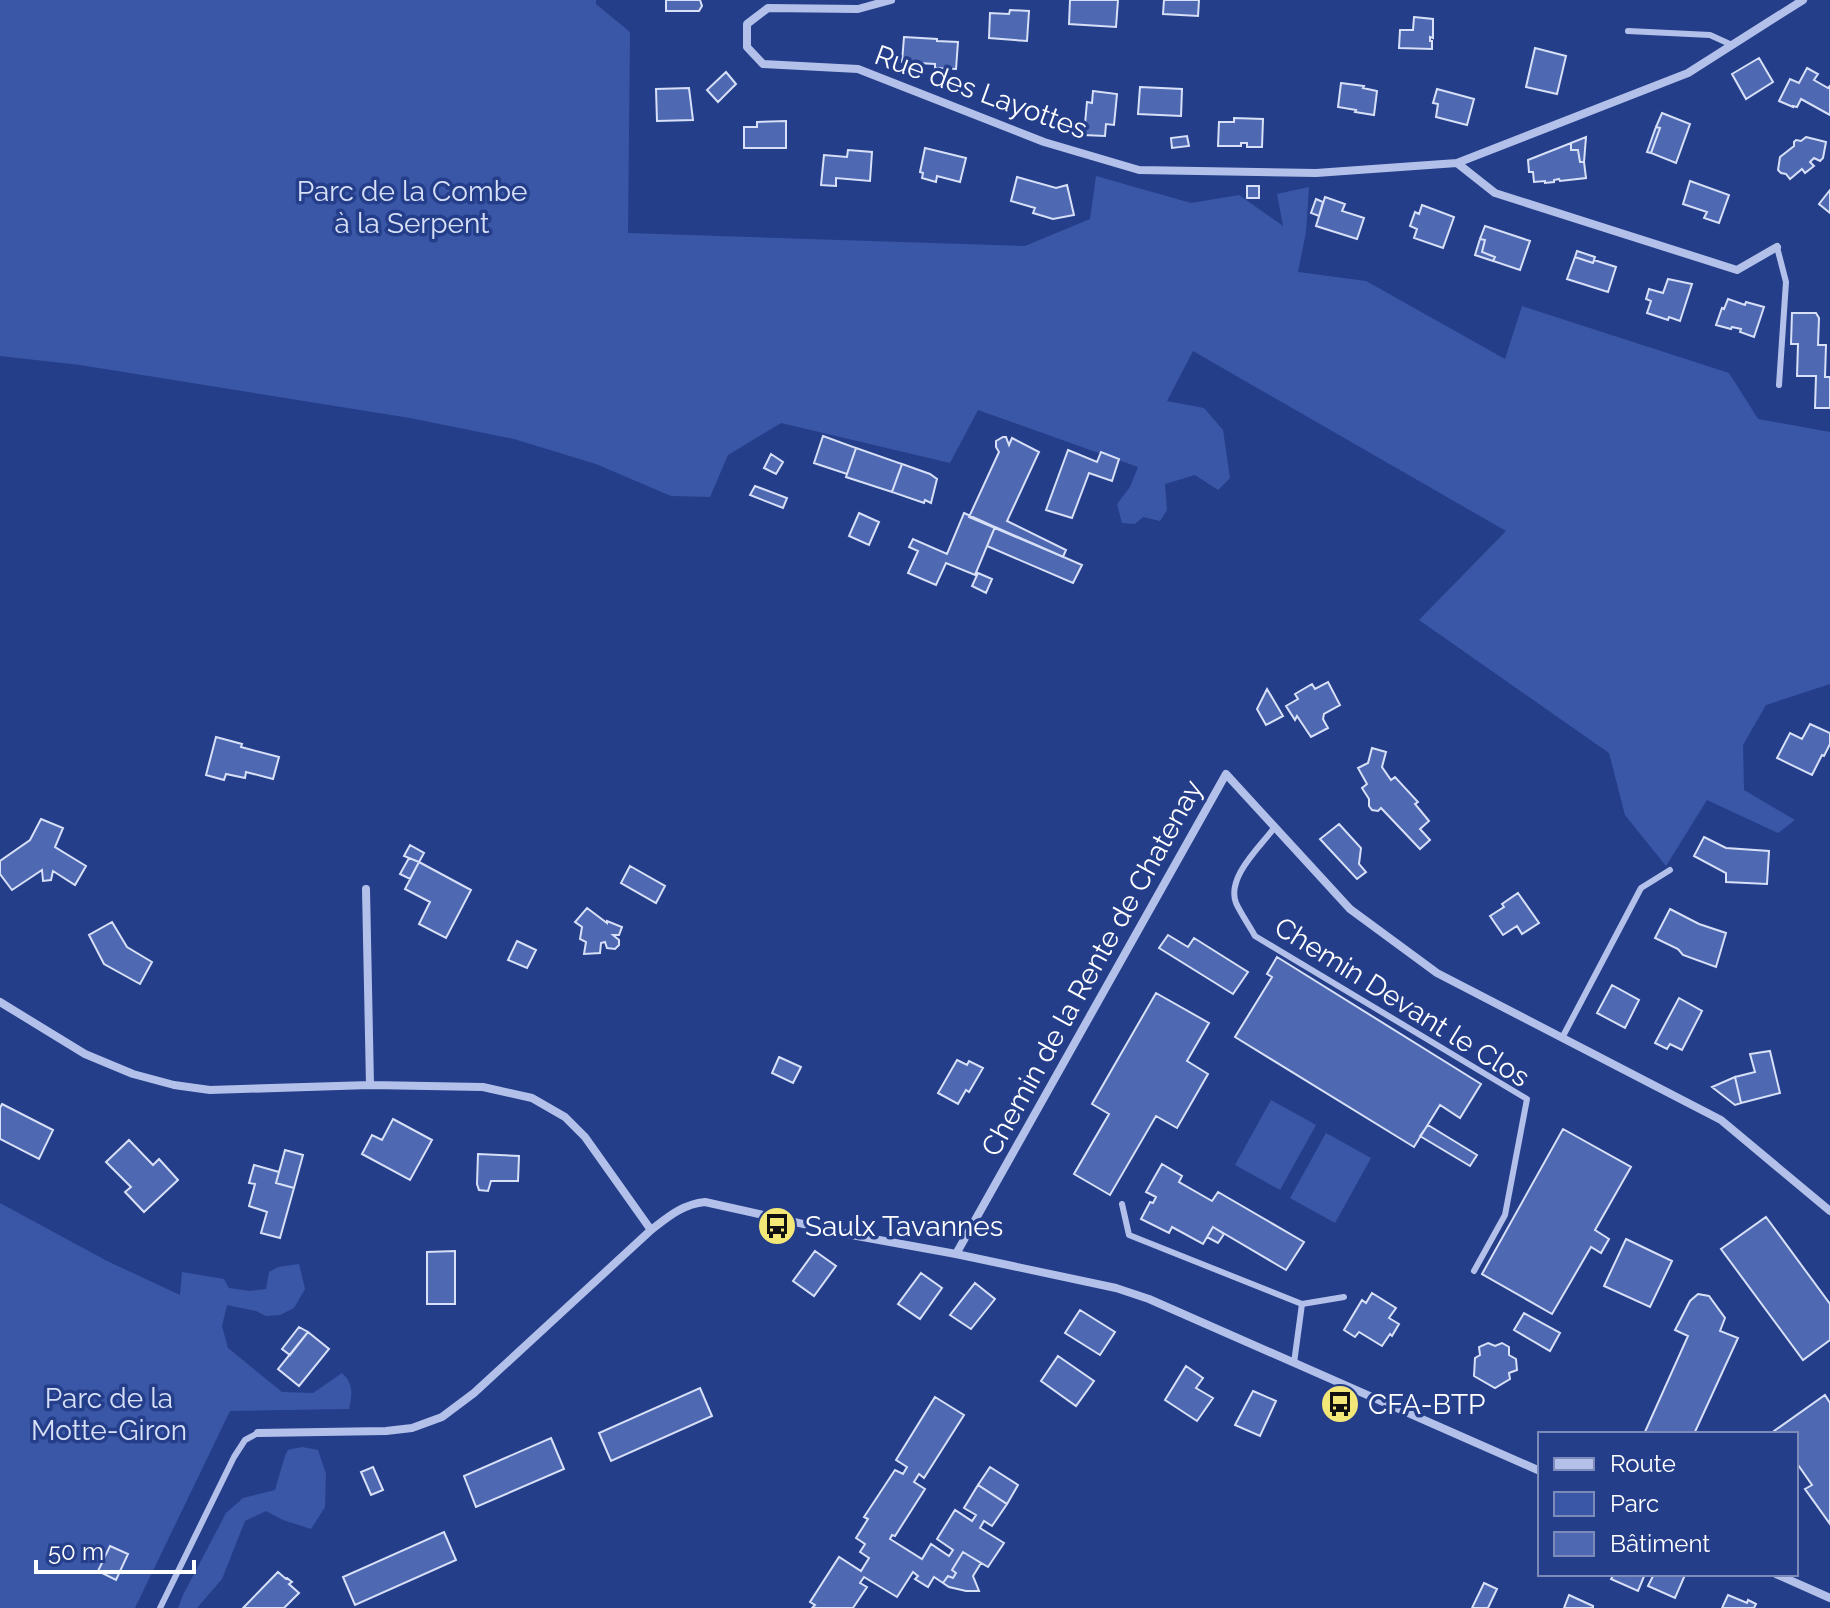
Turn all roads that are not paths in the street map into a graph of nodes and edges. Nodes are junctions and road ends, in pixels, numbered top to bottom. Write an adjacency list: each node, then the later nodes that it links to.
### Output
1 (891, 0): 5 (street, Rue des Layottes)
2 (1803, 0): 4 (street)
3 (1628, 31): 4 (lane)
4 (1732, 45): 5 (street)
5 (1457, 163): 6 (street)
6 (1777, 247): 7 (lane)
7 (1779, 385)
8 (1274, 828): 12 (street, Chemin de la Rente de Chatenay); 17 (street, Chemin de la Rente de Chatenay); 18 (lane, Chemin Devant le Clos)
9 (1670, 870): 12 (lane)
10 (366, 889): 13 (street)
11 (0, 1002): 13 (street)
12 (1562, 1038): 15 (street, Chemin de la Rente de Chatenay)
13 (370, 1085): 16 (street)
14 (1122, 1204): 20 (lane)
15 (1830, 1211)
16 (651, 1230): 17 (street); 22 (street)
17 (956, 1254): 21 (street)
18 (1474, 1271)
19 (1344, 1297): 20 (lane)
20 (1302, 1304): 21 (lane)
21 (1294, 1363): 23 (street)
22 (258, 1433): 26 (lane)
23 (1538, 1470)
24 (1780, 1576): 25 (street)
25 (1830, 1598)
26 (160, 1608)

